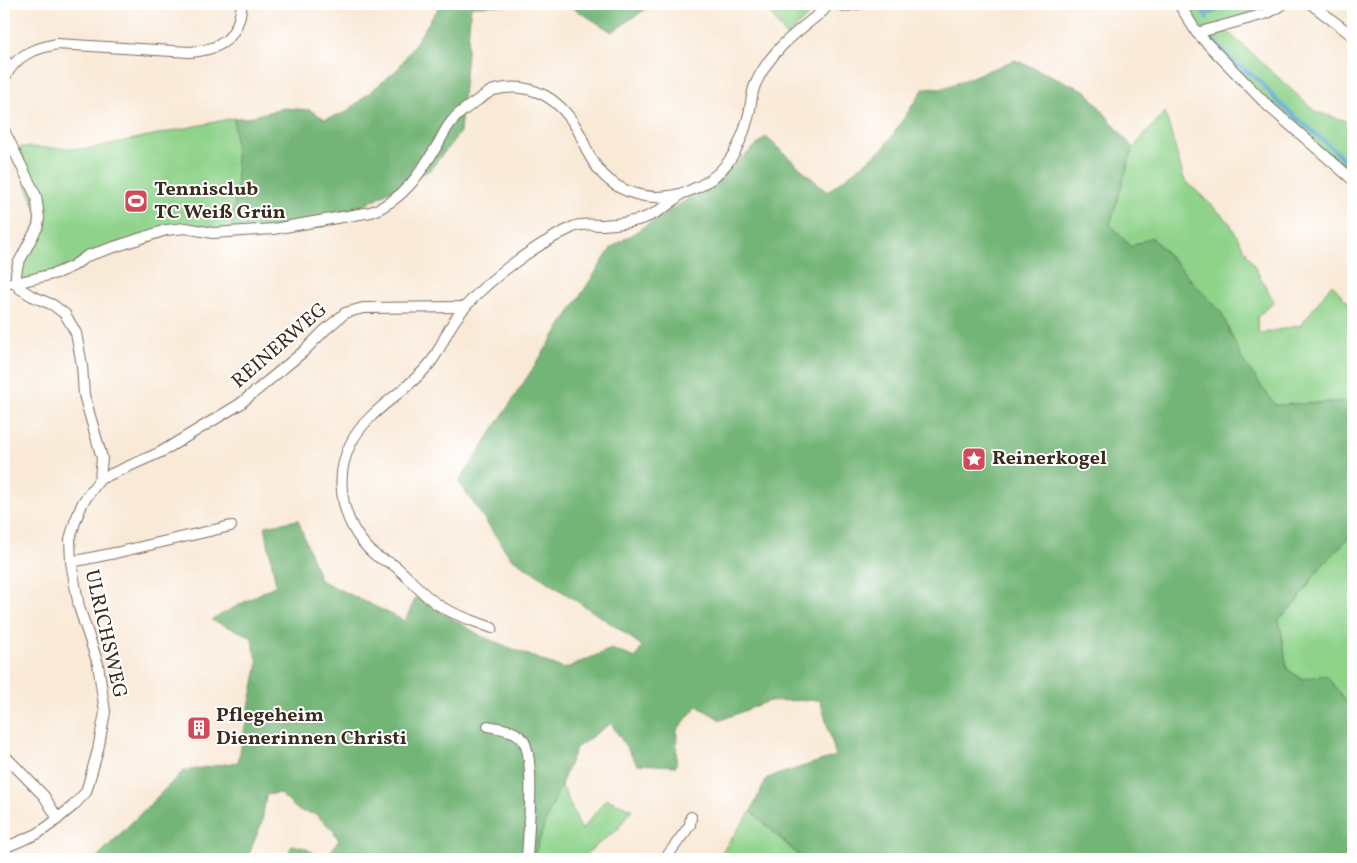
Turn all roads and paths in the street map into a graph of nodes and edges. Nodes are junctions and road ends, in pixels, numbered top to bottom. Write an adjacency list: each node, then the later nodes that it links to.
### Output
1 (242, 4): 10 (street)
2 (828, 4): 14 (street)
3 (837, 4): 4 (street)
4 (858, 4)
5 (1179, 4): 8 (street)
6 (1283, 4): 8 (street)
7 (1311, 4): 9 (street)
8 (1197, 32): 13 (street)
9 (1353, 36)
10 (8, 63): 11 (street)
11 (4, 79)
12 (4, 130): 15 (street)
13 (1353, 180)
14 (680, 194): 15 (street); 17 (street)
15 (16, 282): 16 (street); 19 (street)
16 (4, 284)
17 (465, 307): 18 (street, REINERWEG); 22 (street)
18 (161, 452): 19 (street, ULRICHSWEG)
19 (100, 479): 21 (street, ULRICHSWEG)
20 (231, 526): 21 (street, ULRICHSWEG)
21 (71, 562): 26 (street, ULRICHSWEG)
22 (492, 628)
23 (488, 726): 28 (street)
24 (4, 755): 26 (street)
25 (691, 817): 29 (street)
26 (58, 819): 27 (street, ULRICHSWEG)
27 (4, 848)
28 (526, 859)
29 (665, 859)

